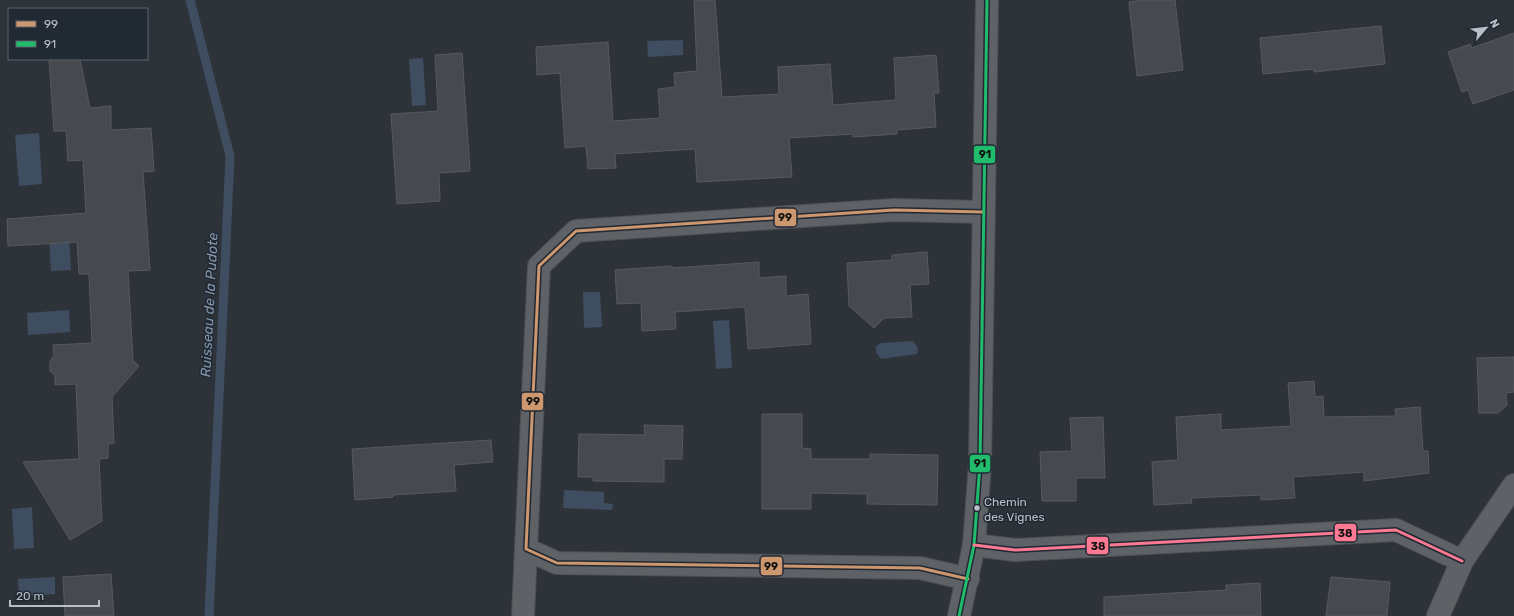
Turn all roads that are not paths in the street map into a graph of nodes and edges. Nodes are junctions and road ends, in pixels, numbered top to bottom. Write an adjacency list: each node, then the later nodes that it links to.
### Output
1 (987, 0): 2 (street)
2 (983, 212): 4 (street); 5 (street)
3 (1514, 485): 6 (street)
4 (974, 545): 6 (street); 7 (street)
5 (526, 549): 7 (street); 8 (street)
6 (1462, 560): 10 (street)
7 (968, 579): 9 (street)
8 (523, 616)
9 (959, 616)
10 (1438, 616)

